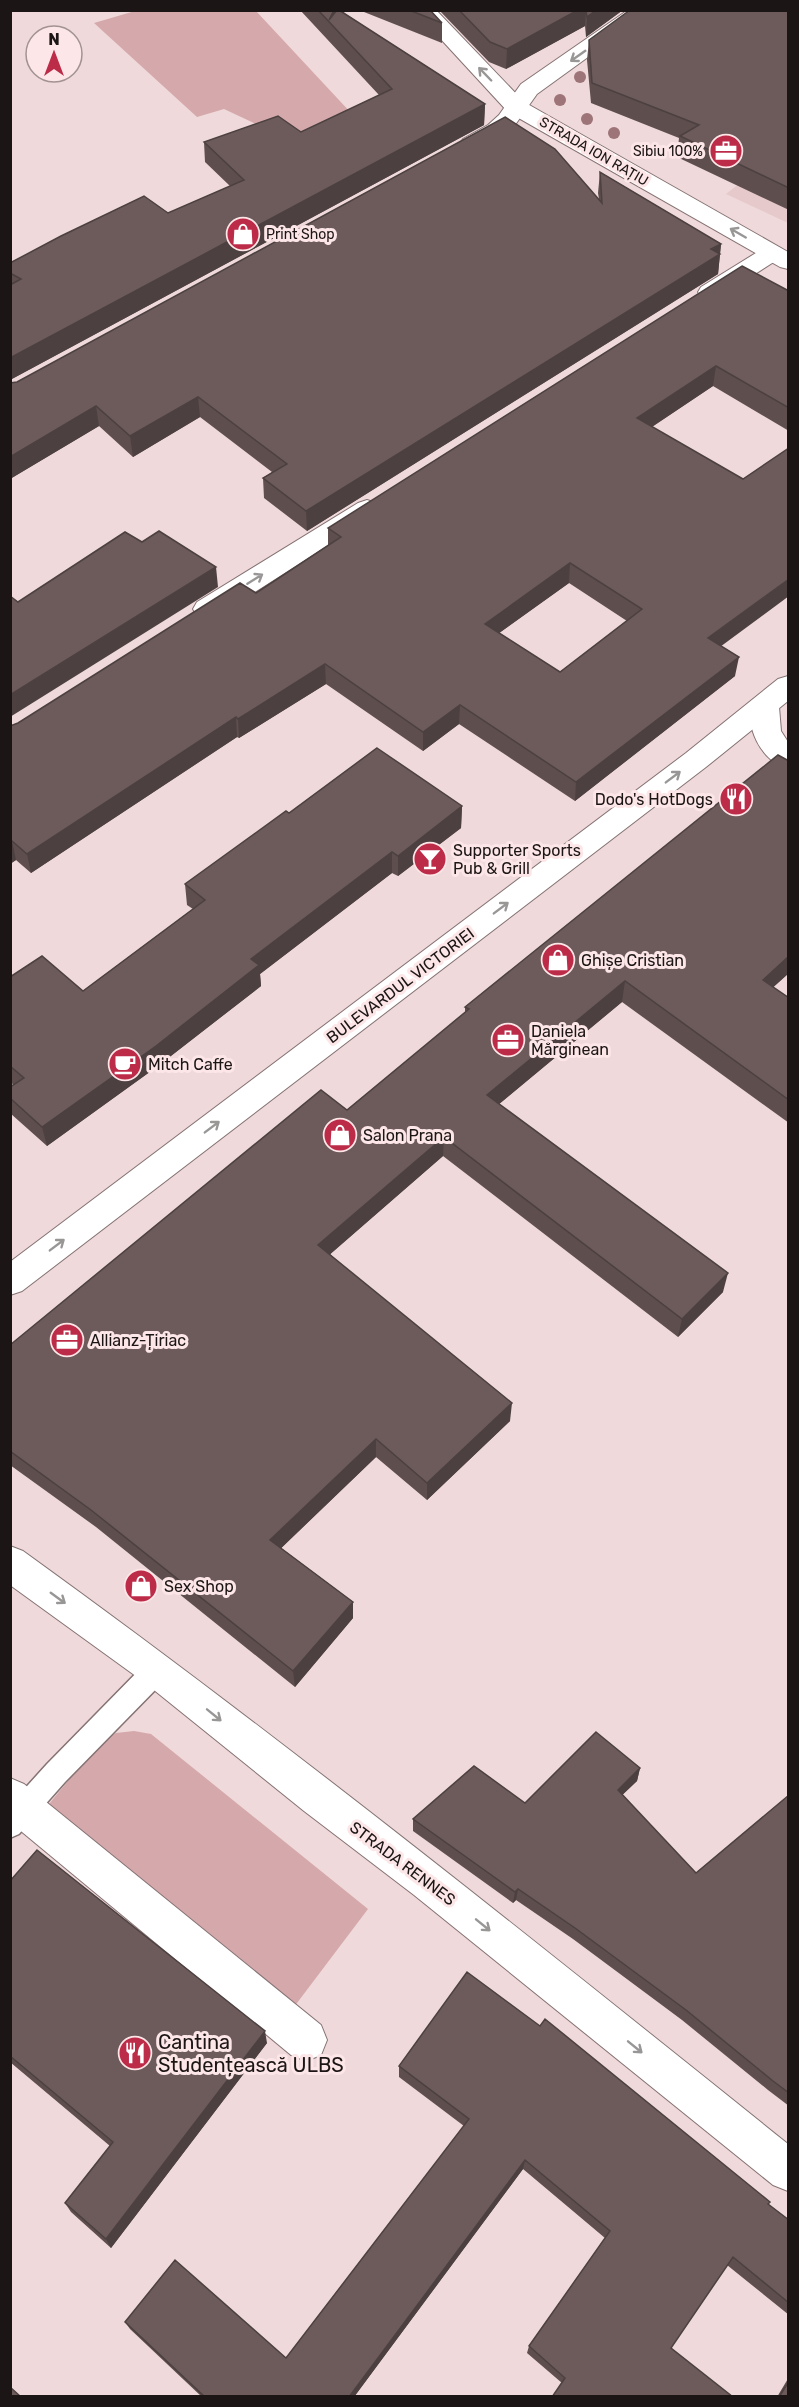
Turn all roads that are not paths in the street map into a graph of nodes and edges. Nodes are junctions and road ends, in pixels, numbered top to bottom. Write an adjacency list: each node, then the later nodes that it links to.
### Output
1 (424, 10): 3 (street, STRADA ION RAȚIU, one-way to 1)
2 (643, 10): 3 (street, one-way to 3)
3 (516, 107): 4 (street); 5 (street, STRADA ION RAȚIU, one-way to 3)
4 (455, 153)
5 (780, 257): 6 (street)
6 (692, 303)
7 (391, 493): 8 (street, one-way to 7)
8 (191, 620)
9 (789, 686): 10 (street, BULEVARDUL VICTORIEI)
10 (765, 707): 11 (street); 12 (street, BULEVARDUL VICTORIEI, one-way to 10)
11 (789, 759)
12 (10, 1281)
13 (10, 1563): 14 (street, STRADA RENNES, one-way to 14)
14 (157, 1670): 15 (lane); 17 (street, STRADA RENNES, one-way to 17)
15 (15, 1811): 16 (street)
16 (306, 2040)
17 (789, 2170)

